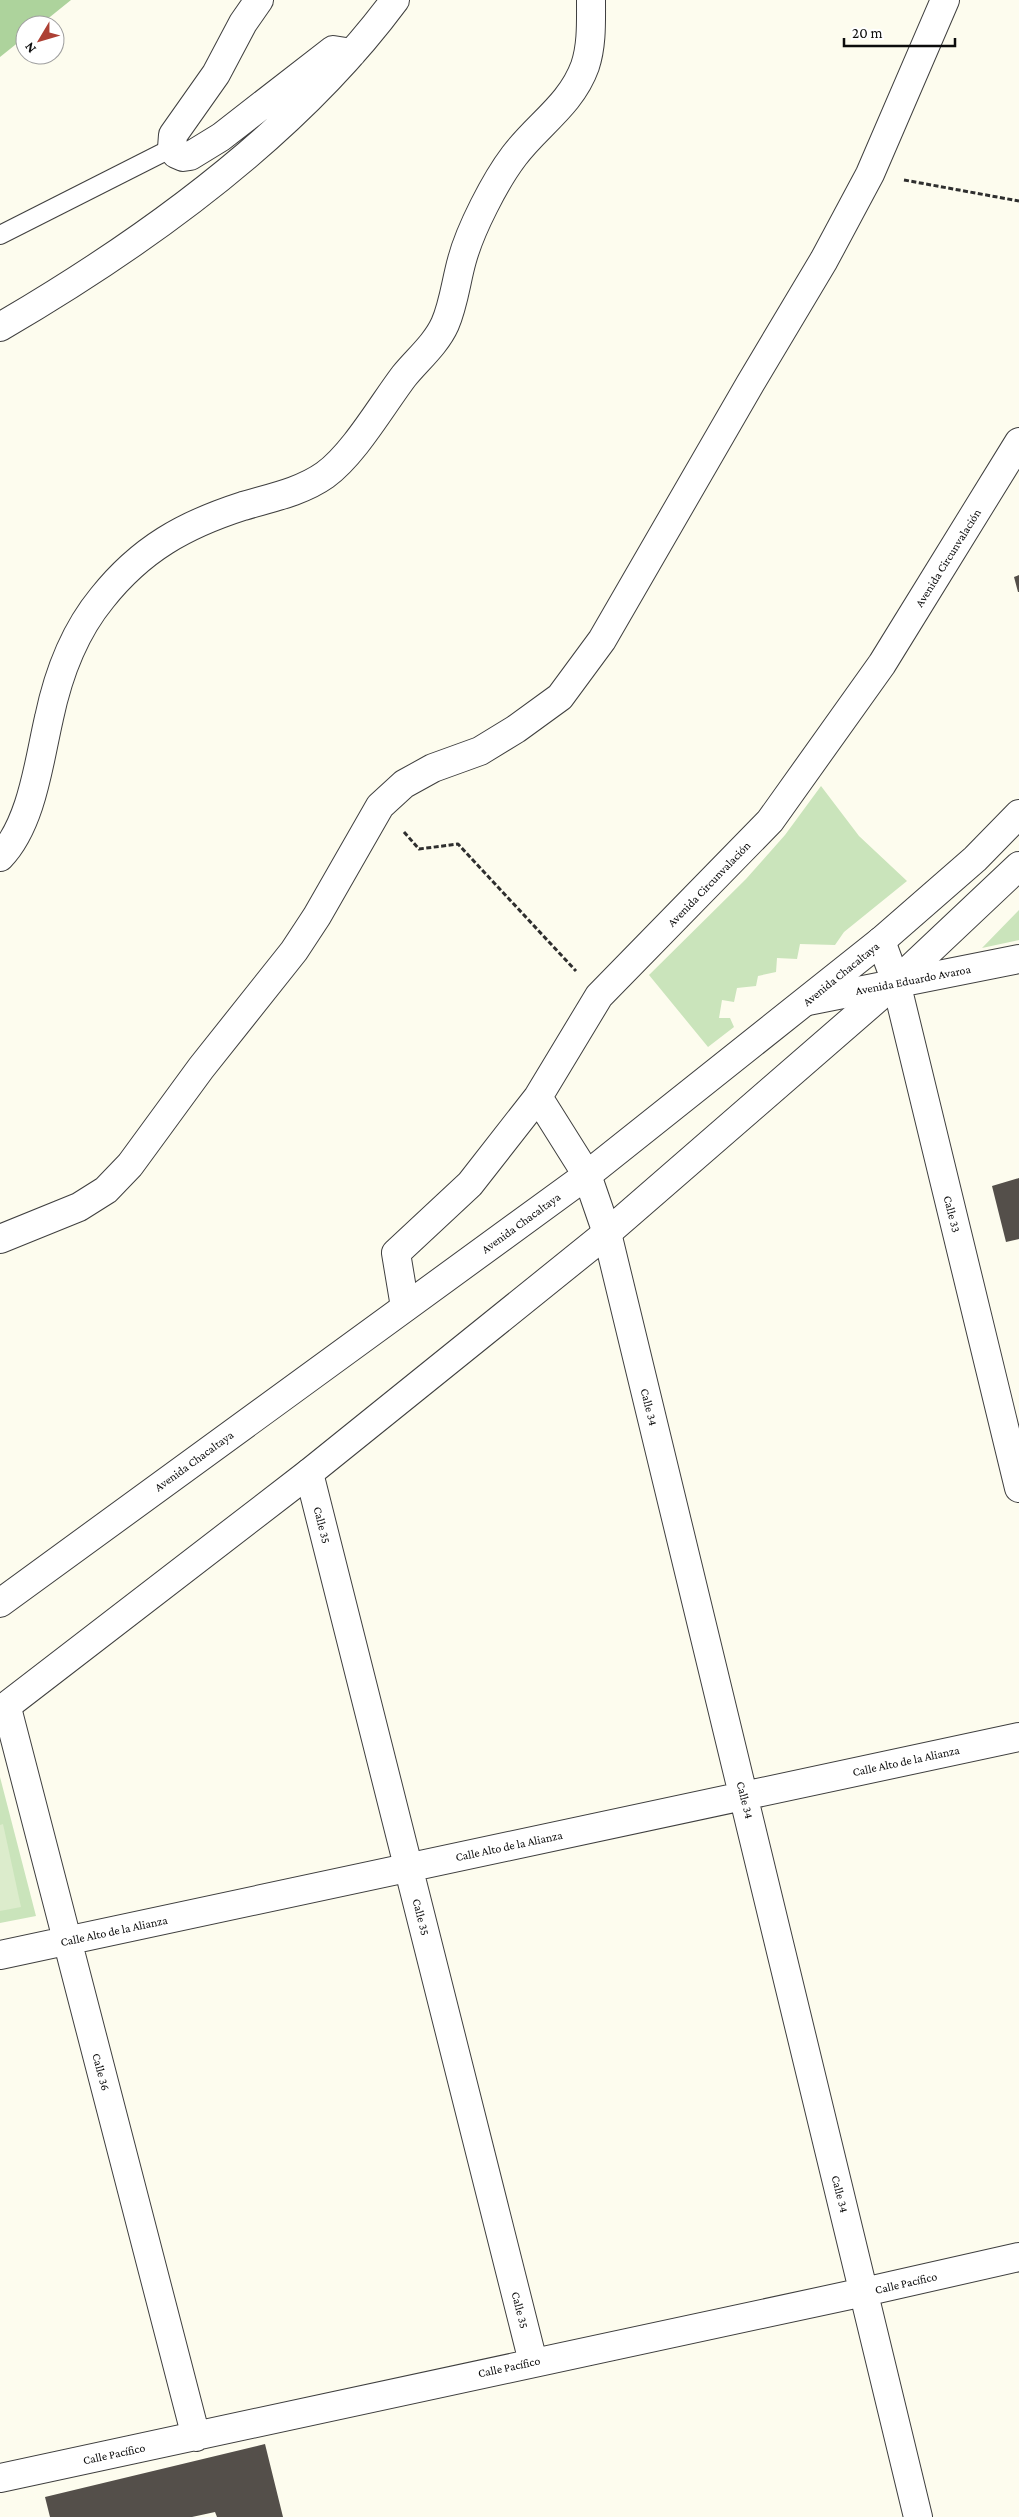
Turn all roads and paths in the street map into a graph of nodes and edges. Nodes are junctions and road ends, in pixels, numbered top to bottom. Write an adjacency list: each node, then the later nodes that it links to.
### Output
1 (259, 0): 6 (street)
2 (395, 0): 5 (street)
3 (591, 0): 14 (street)
4 (944, 0): 7 (street)
5 (352, 53): 6 (street); 10 (street)
6 (172, 148): 9 (lane)
7 (870, 174): 8 (path); 12 (street)
8 (1019, 201)
9 (0, 235)
10 (0, 327)
11 (1019, 442): 19 (street, Avenida Circunvalación)
12 (380, 806): 19 (path); 24 (street)
13 (1019, 814): 16 (street, Avenida Chacaltaya)
14 (0, 857)
15 (1019, 866): 18 (street)
16 (881, 942): 18 (street, Calle 33); 20 (street, Avenida Chacaltaya)
17 (1019, 959): 18 (street, Avenida Eduardo Avaroa)
18 (896, 982): 20 (street, Avenida Eduardo Avaroa); 23 (street); 27 (street, Calle 33)
19 (600, 996): 21 (street, Avenida Circunvalación)
20 (808, 1002): 22 (street, Avenida Chacaltaya)
21 (538, 1097): 22 (street, Calle 34); 25 (street, Avenida Circunvalación)
22 (587, 1175): 23 (street, Calle 34); 25 (street, Avenida Chacaltaya)
23 (607, 1232): 26 (street); 31 (street, Calle 34)
24 (0, 1239)
25 (405, 1307): 28 (street, Avenida Chacaltaya)
26 (309, 1473): 29 (street); 32 (street, Calle 35)
27 (1019, 1488)
28 (0, 1603)
29 (3, 1710): 33 (street, Calle 36)
30 (1019, 1737): 31 (street, Calle Alto de la Alianza)
31 (744, 1796): 32 (street, Calle Alto de la Alianza); 36 (street, Calle 34)
32 (408, 1867): 33 (street, Calle Alto de la Alianza); 37 (street, Calle 35)
33 (67, 1942): 34 (street, Calle Alto de la Alianza); 38 (street, Calle 36)
34 (0, 1955)
35 (1019, 2256): 36 (street, Calle Pacífico)
36 (864, 2292): 37 (street, Calle Pacífico); 40 (street, Calle 34)
37 (533, 2362): 38 (street, Calle Pacífico)
38 (196, 2437): 39 (street, Calle Pacífico)
39 (0, 2478)
40 (918, 2517)

